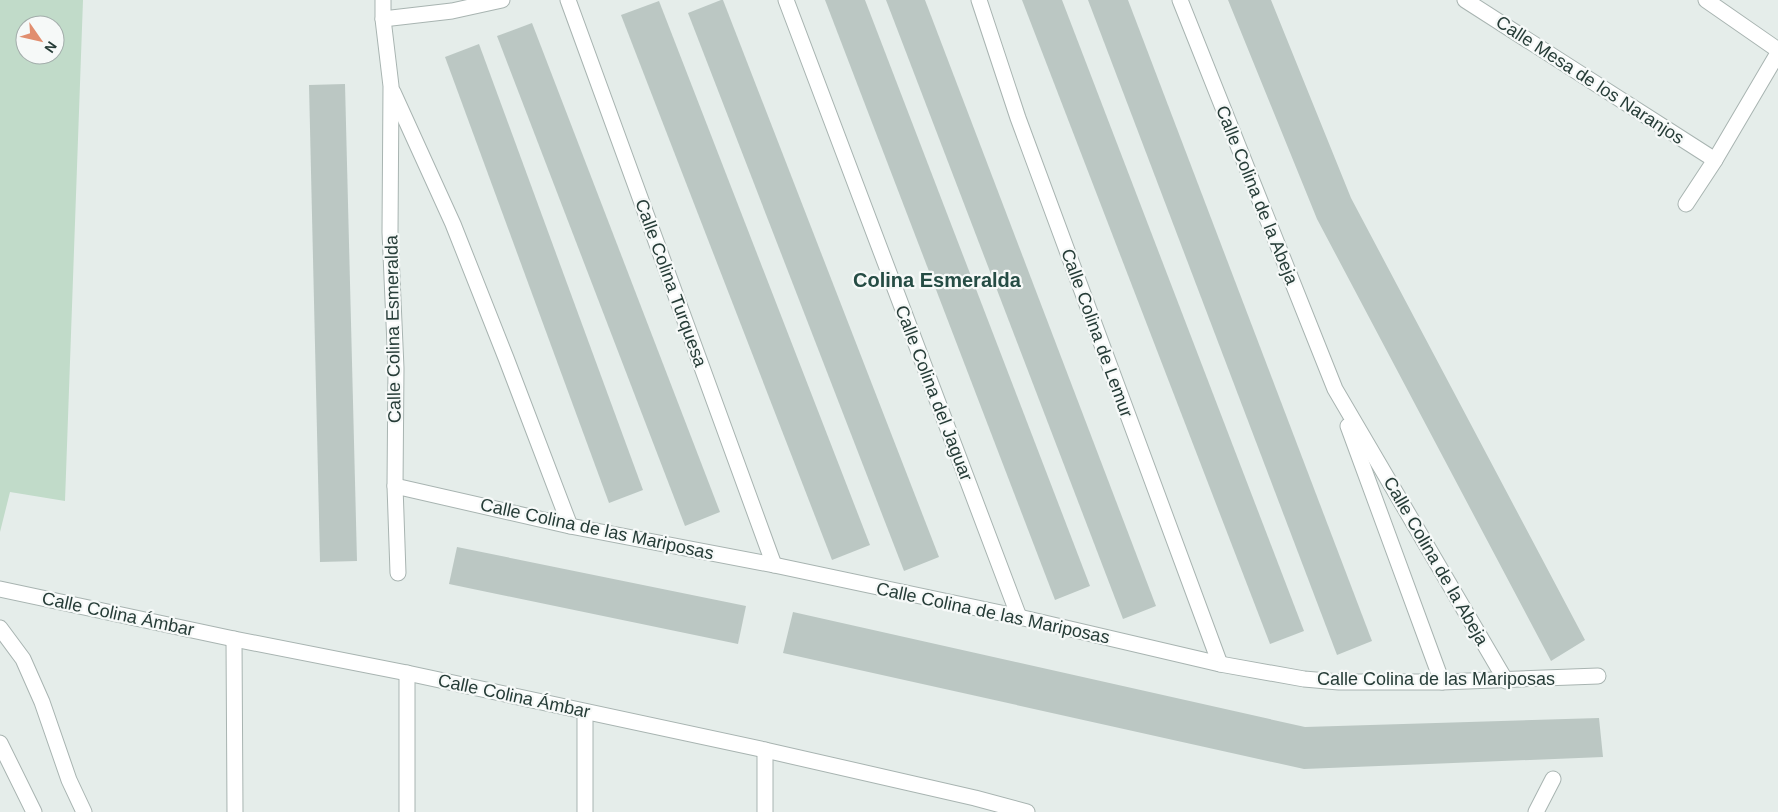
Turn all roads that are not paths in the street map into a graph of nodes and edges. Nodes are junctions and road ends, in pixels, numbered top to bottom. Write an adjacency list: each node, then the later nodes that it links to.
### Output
1 (383, 0): 10 (street, Calle Colina Esmeralda)
2 (502, 0): 9 (street)
3 (568, 0): 18 (street, Calle Colina Turquesa)
4 (786, 0): 21 (street, Calle Colina del Jaguar)
5 (979, 0): 24 (street, Calle Colina de Lemur)
6 (1180, 0): 15 (street, Calle Colina de la Abeja)
7 (1466, 0): 13 (street, Calle Mesa de los Naranjos)
8 (1706, 0): 11 (street)
9 (451, 5): 10 (street)
10 (383, 19): 12 (street, Calle Colina Esmeralda)
11 (1778, 52): 13 (street)
12 (390, 86): 16 (street, Calle Colina Esmeralda); 17 (street, Calle Colina Esmeralda)
13 (1715, 160): 14 (street)
14 (1686, 204)
15 (1335, 389): 27 (street, Calle Colina de la Abeja); 28 (street, Calle Colina de la Abeja)
16 (394, 486): 17 (street, Calle Colina de las Mariposas); 19 (street, Calle Colina Esmeralda)
17 (570, 526): 18 (street, Calle Colina de las Mariposas)
18 (774, 565): 21 (street, Calle Colina de las Mariposas)
19 (398, 573)
20 (0, 589): 23 (street, Calle Colina Ámbar)
21 (1019, 617): 24 (street, Calle Colina de las Mariposas)
22 (0, 628): 34 (street)
23 (234, 639): 25 (street, Calle Colina Ámbar); 35 (street)
24 (1220, 664): 28 (street, Calle Colina de las Mariposas)
25 (407, 673): 29 (street, Calle Colina Ámbar); 36 (street)
26 (1598, 676): 27 (street, Calle Colina de las Mariposas)
27 (1506, 681): 28 (street, Calle Colina de las Mariposas)
28 (1442, 682)
29 (585, 712): 31 (street, Calle Colina Ámbar); 37 (street)
30 (0, 743): 33 (street)
31 (765, 750): 38 (street); 39 (street, Calle Colina Ámbar)
32 (1553, 779): 40 (street)
33 (34, 812)
34 (84, 812)
35 (235, 812)
36 (407, 812)
37 (585, 812)
38 (765, 812)
39 (1027, 812)
40 (1536, 812)

